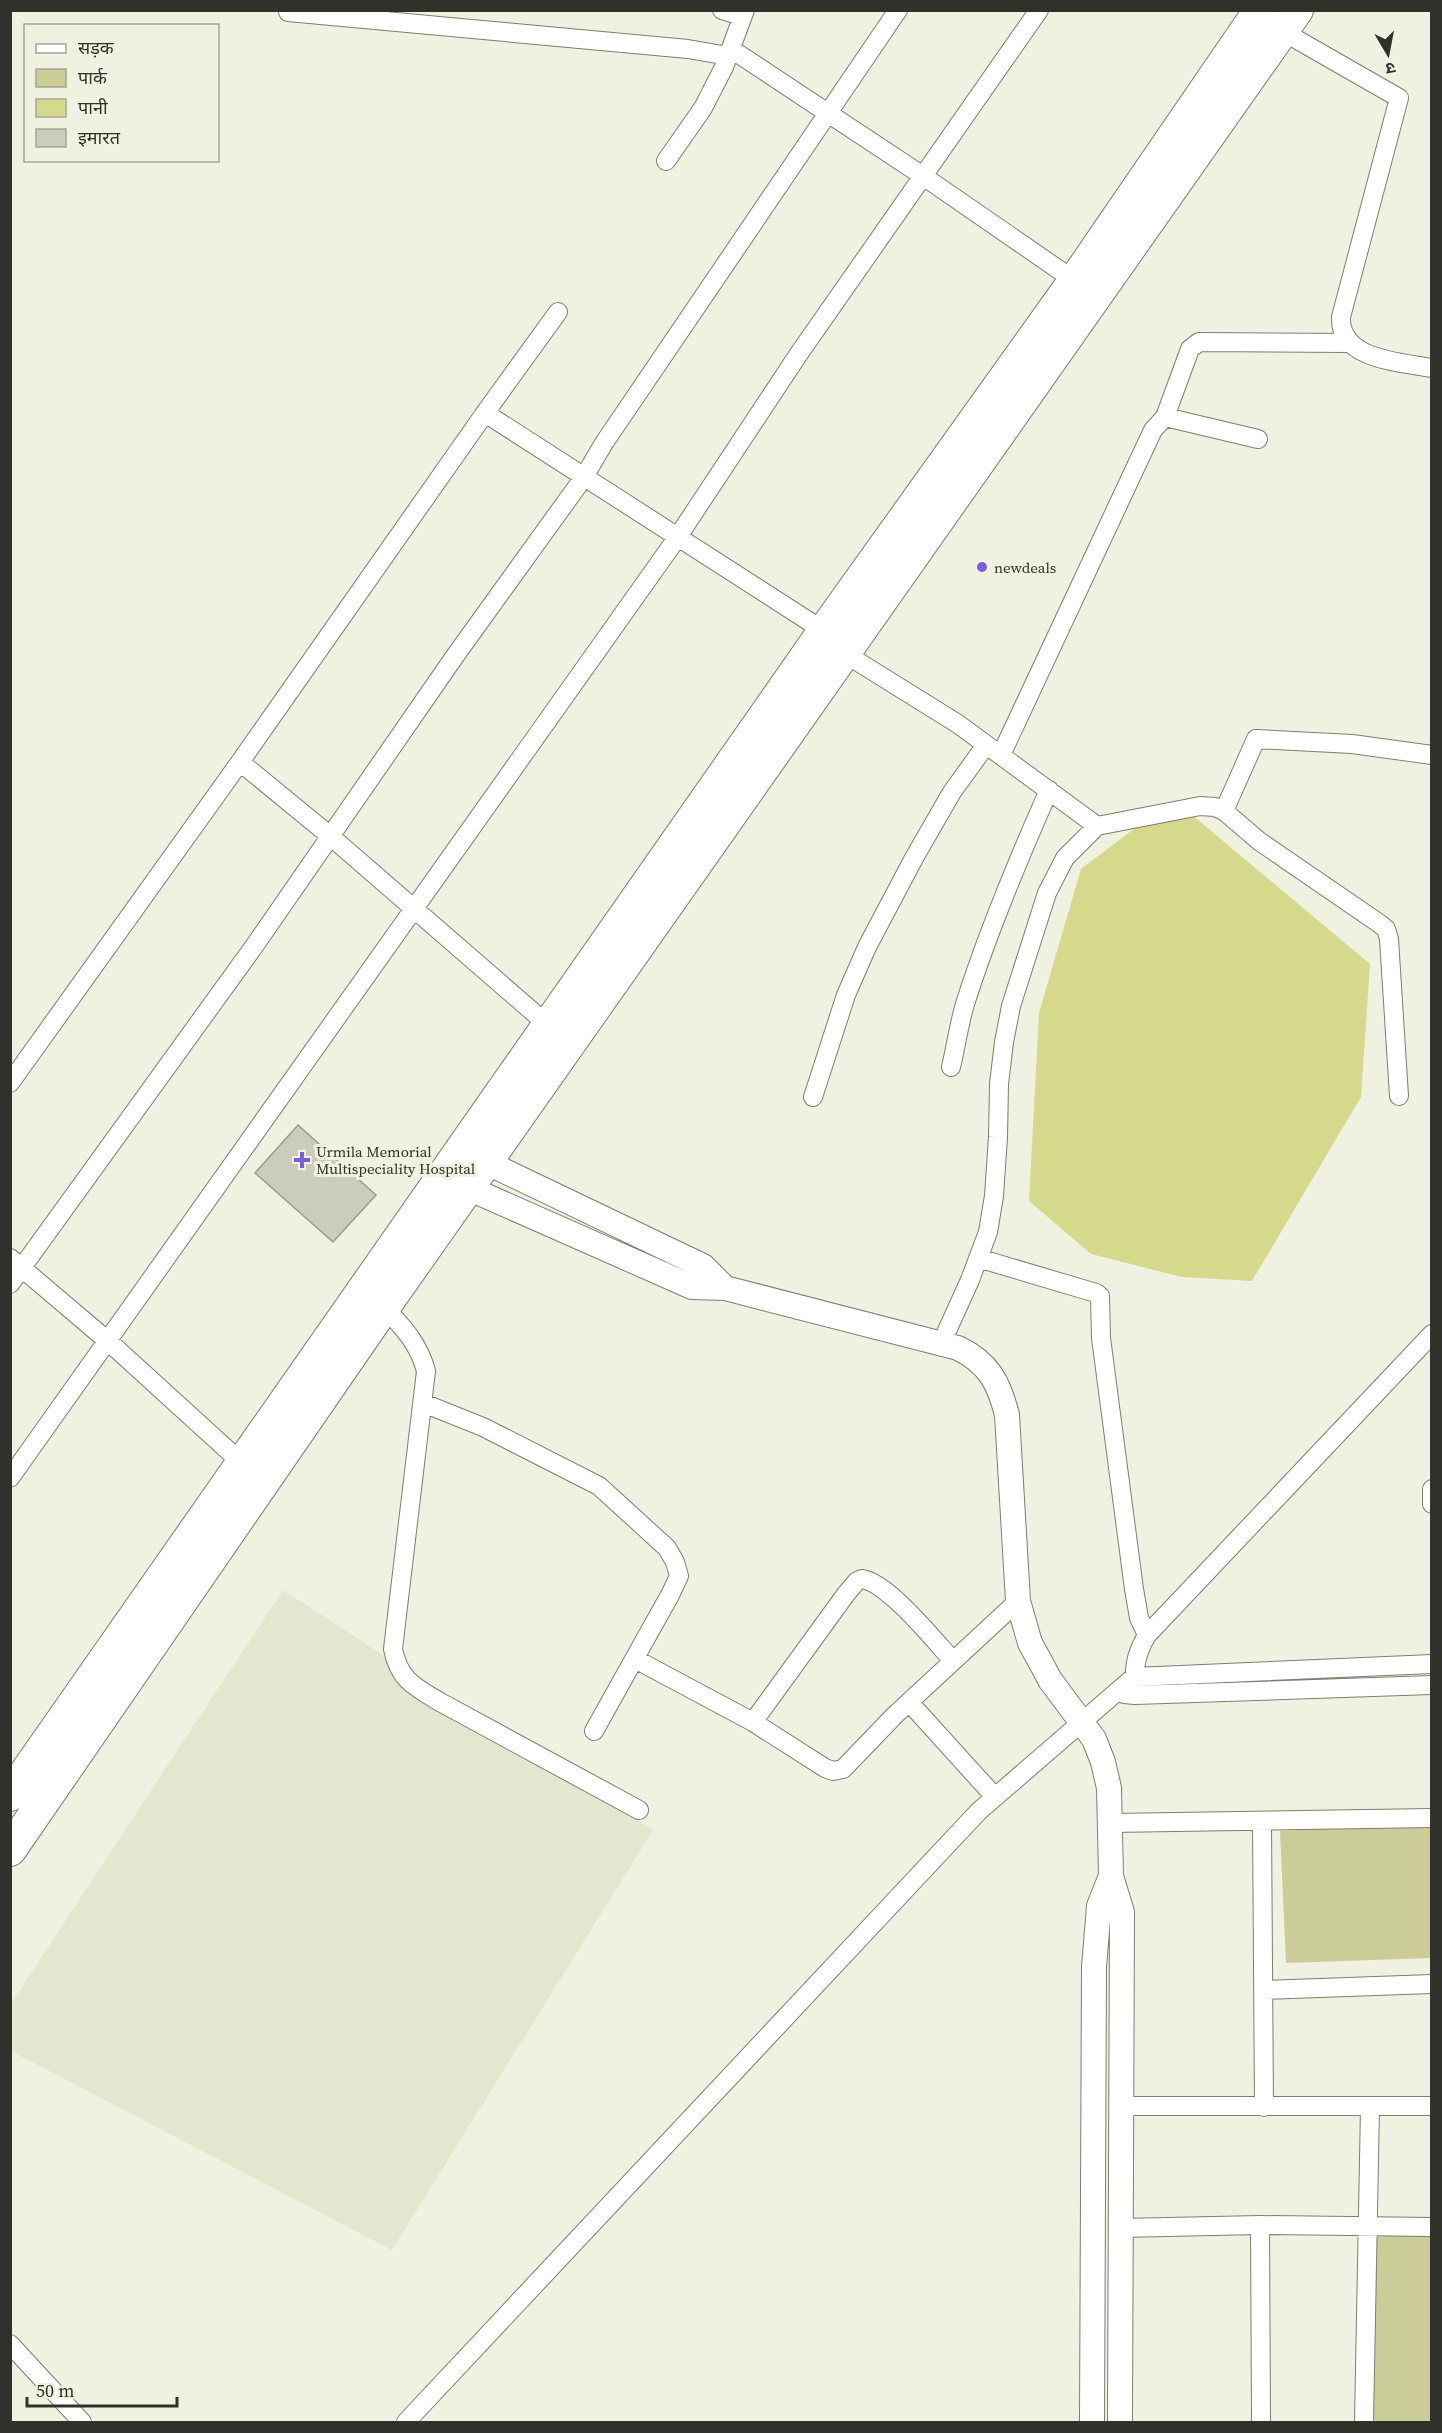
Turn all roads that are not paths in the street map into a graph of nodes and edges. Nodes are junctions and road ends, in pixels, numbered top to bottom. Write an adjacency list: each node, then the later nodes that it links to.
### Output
1 (722, 10): 5 (street)
2 (898, 10): 8 (street)
3 (1039, 10): 10 (street)
4 (288, 12): 7 (street)
5 (743, 13): 7 (street)
6 (1280, 17): 11 (highway); 13 (street)
7 (729, 52): 8 (street); 9 (street)
8 (828, 114): 10 (street); 18 (street)
9 (666, 161)
10 (923, 176): 11 (street); 19 (street)
11 (1086, 288): 20 (highway)
12 (558, 312): 15 (street)
13 (1351, 343): 14 (street); 16 (street)
14 (1431, 368)
15 (485, 412): 18 (street); 23 (street)
16 (1165, 417): 17 (street); 21 (street)
17 (1258, 439)
18 (584, 477): 19 (street); 27 (street)
19 (677, 538): 20 (street); 28 (street)
20 (834, 642): 21 (street); 29 (highway); 34 (highway)
21 (993, 750): 24 (street); 33 (street)
22 (1431, 755): 25 (street)
23 (240, 762): 27 (street); 31 (street)
24 (1049, 790): 26 (street); 30 (street)
25 (1224, 812): 26 (street); 32 (street)
26 (1097, 826): 35 (street)
27 (329, 836): 28 (street); 36 (street)
28 (413, 909): 29 (street); 40 (street)
29 (548, 1025): 34 (highway)
30 (951, 1067)
31 (10, 1083)
32 (1399, 1096)
33 (813, 1097)
34 (465, 1169): 38 (highway); 41 (street); 43 (highway)
35 (978, 1258): 41 (street); 48 (street)
36 (17, 1263): 37 (street); 40 (street)
37 (10, 1284)
38 (384, 1307): 42 (street); 64 (highway)
39 (1431, 1334): 48 (street)
40 (109, 1342): 43 (street); 44 (street)
41 (941, 1344): 47 (street)
42 (423, 1404): 49 (street); 60 (street)
43 (243, 1464): 58 (highway)
44 (10, 1478)
45 (1431, 1489): 46 (street)
46 (1431, 1504)
47 (1018, 1601): 50 (street); 55 (street)
48 (1147, 1635): 53 (street)
49 (635, 1659): 56 (street); 57 (street)
50 (953, 1661): 54 (street); 56 (street)
51 (1431, 1664): 53 (street)
52 (1431, 1685): 53 (street)
53 (1135, 1686): 55 (street)
54 (909, 1702): 56 (street); 59 (street)
55 (1082, 1720): 59 (street); 63 (street)
56 (753, 1722)
57 (594, 1731)
58 (13, 1784)
59 (995, 1797): 79 (street)
60 (639, 1810)
61 (1431, 1818): 62 (street)
62 (1262, 1821): 63 (street); 67 (street)
63 (1111, 1822): 65 (street)
64 (10, 1850)
65 (1111, 1876): 68 (street); 76 (street)
66 (1431, 1984): 67 (street)
67 (1264, 1990): 70 (street)
68 (1122, 2106): 70 (street); 75 (street)
69 (1431, 2106): 71 (street)
70 (1264, 2107): 71 (street)
71 (1370, 2107): 73 (street)
72 (1260, 2225): 73 (street); 75 (street); 82 (street)
73 (1366, 2227): 74 (street); 83 (street)
74 (1431, 2227)
75 (1121, 2236): 76 (street); 81 (street)
76 (1093, 2246): 80 (street)
77 (10, 2344): 78 (street)
78 (82, 2422)
79 (406, 2422)
80 (1092, 2422)
81 (1120, 2422)
82 (1261, 2422)
83 (1364, 2422)

